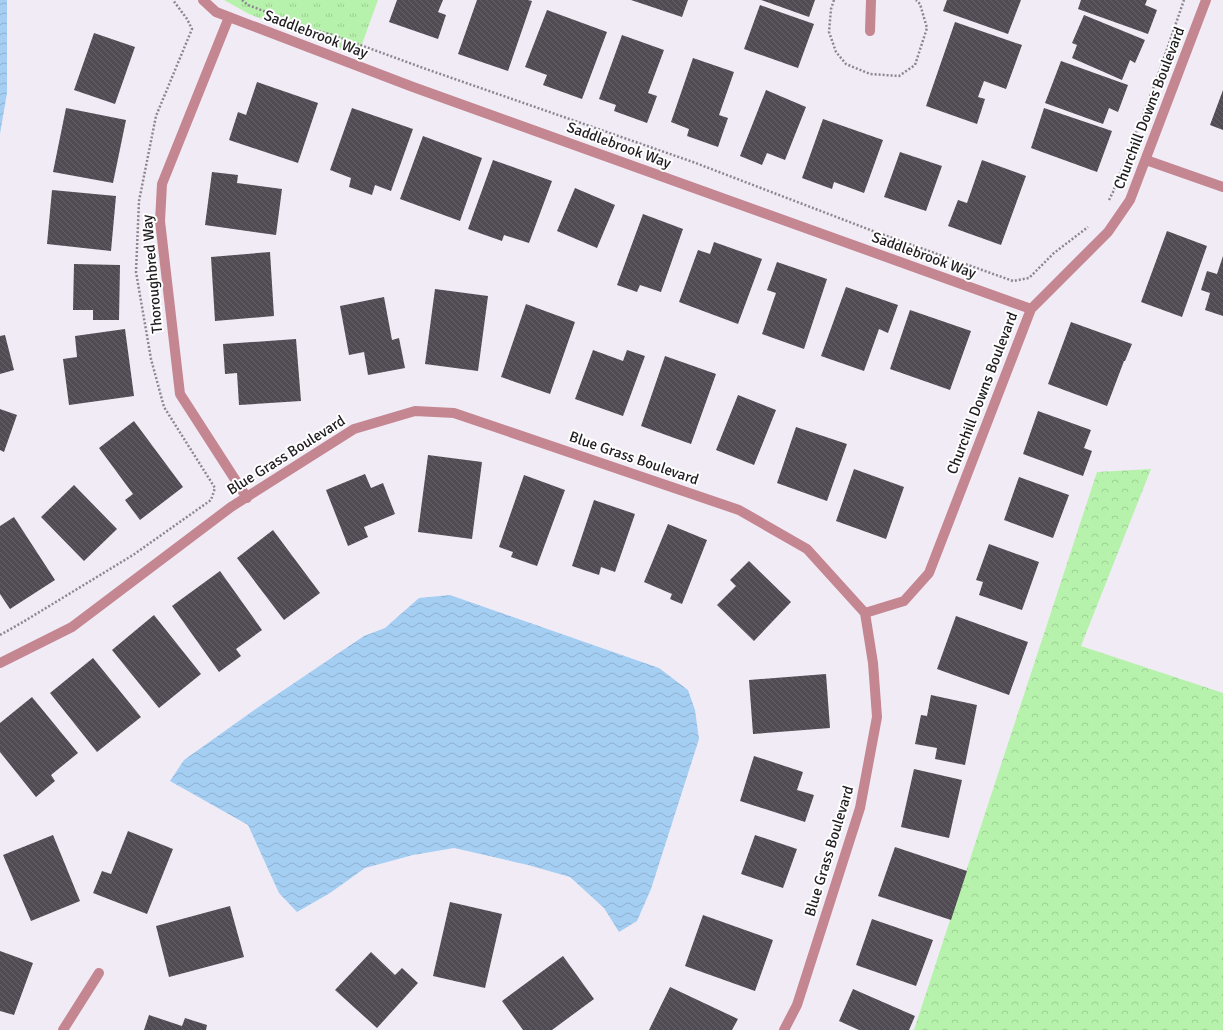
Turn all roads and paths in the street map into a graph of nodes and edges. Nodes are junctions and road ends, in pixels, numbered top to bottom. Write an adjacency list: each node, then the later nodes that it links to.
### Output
1 (173, 0): 20 (path)
2 (204, 0): 10 (street, Saddlebrook Way)
3 (242, 0): 9 (path)
4 (834, 0): 6 (path)
5 (871, 0): 12 (street)
6 (916, 0)
7 (1184, 0): 15 (path)
8 (1206, 0): 13 (street, Churchill Downs Boulevard)
9 (273, 14)
10 (229, 17): 17 (street, Saddlebrook Way); 18 (street, Thoroughbred Way)
11 (306, 27): 16 (path)
12 (870, 31)
13 (1146, 160): 14 (street); 17 (street, Churchill Downs Boulevard)
14 (1223, 187)
15 (1105, 206)
16 (1091, 224)
17 (1031, 309): 19 (street, Churchill Downs Boulevard)
18 (247, 498): 19 (street, Blue Grass Boulevard); 21 (street, Blue Grass Boulevard)
19 (865, 613): 24 (street, Blue Grass Boulevard)
20 (0, 635)
21 (0, 663)
22 (99, 973): 23 (street)
23 (63, 1030)
24 (784, 1030)

